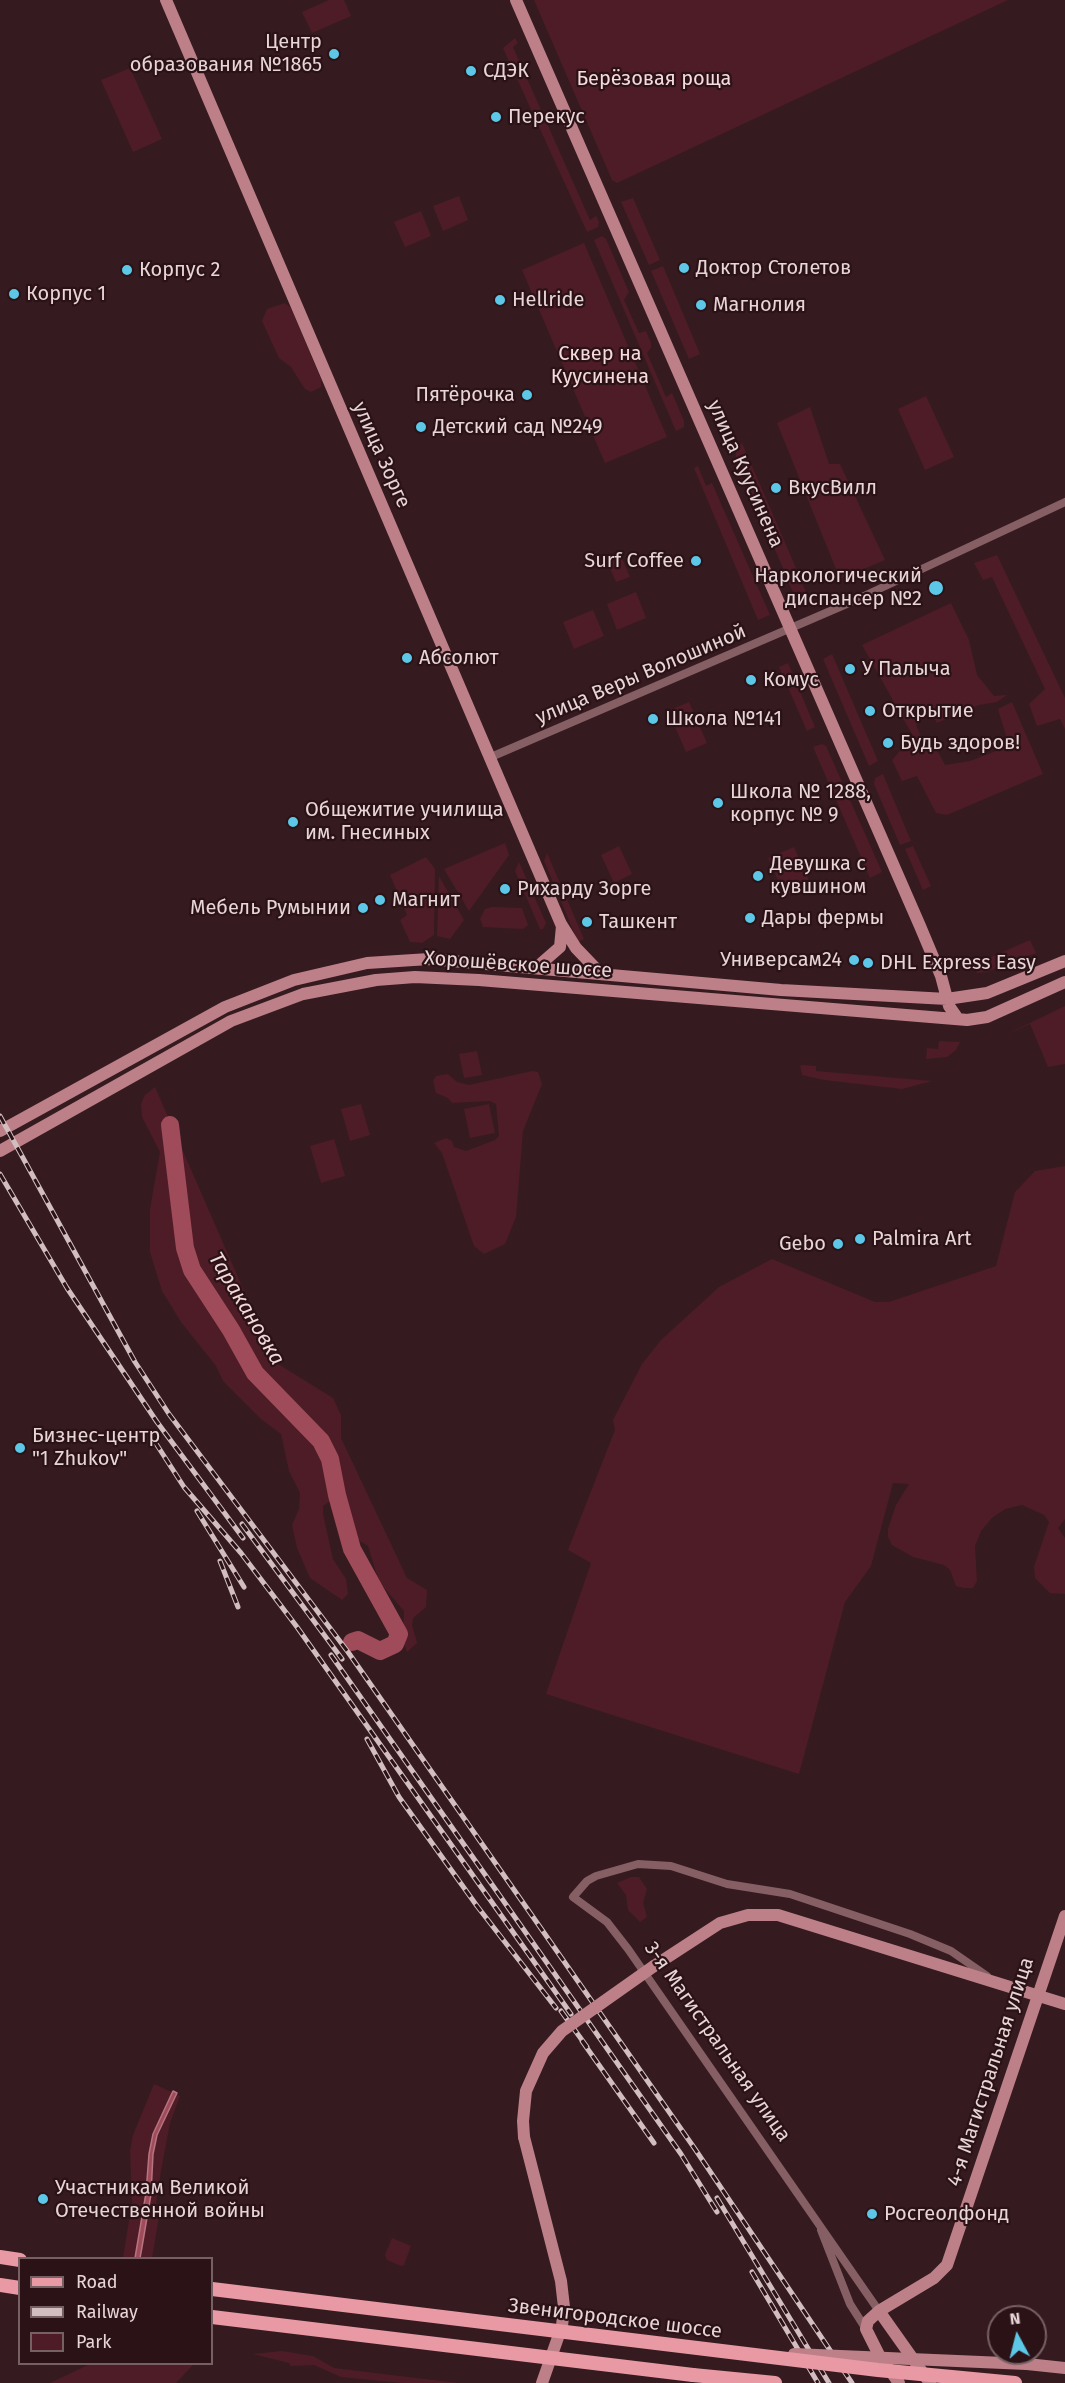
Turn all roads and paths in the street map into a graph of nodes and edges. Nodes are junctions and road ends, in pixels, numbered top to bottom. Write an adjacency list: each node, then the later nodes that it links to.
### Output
1 (166, 0): 5 (main road, улица Зорге)
2 (516, 0): 4 (main road, улица Куусинена)
3 (1065, 502): 4 (street, улица Веры Волошиной)
4 (791, 628): 5 (street, улица Веры Волошиной); 11 (main road, улица Куусинена)
5 (491, 757): 6 (main road, улица Зорге)
6 (561, 924): 8 (main road); 9 (main road, улица Зорге)
7 (1065, 961): 11 (main road, Хорошёвское шоссе)
8 (536, 968): 9 (main road, Хорошёвское шоссе); 14 (main road, Хорошёвское шоссе)
9 (600, 973): 11 (main road, Хорошёвское шоссе)
10 (1065, 982): 13 (main road, Хорошёвское шоссе)
11 (946, 999): 12 (main road); 13 (main road)
12 (918, 1016): 13 (main road, Хорошёвское шоссе); 15 (main road, Хорошёвское шоссе)
13 (967, 1020)
14 (0, 1131)
15 (0, 1151)
16 (1065, 1916): 18 (main road, 4-я Магистральная улица)
17 (999, 1984): 18 (main road); 20 (street, 3-я Магистральная улица); 32 (main road, bridge)
18 (1036, 1996): 19 (main road); 26 (main road, 4-я Магистральная улица)
19 (1065, 2004)
20 (818, 2221): 26 (street, 3-я Магистральная улица); 28 (street, 3-я Магистральная улица)
21 (0, 2257): 22 (main road)
22 (18, 2260)
23 (0, 2285): 24 (main road)
24 (18, 2288)
25 (213, 2289): 29 (main road, Звенигородское шоссе, bridge)
26 (879, 2310): 28 (main road); 36 (main road, 3-я Магистральная улица)
27 (213, 2316): 31 (main road, bridge)
28 (866, 2329): 35 (main road, 3-я Магистральная улица)
29 (695, 2349): 30 (main road, bridge); 37 (main road, Звенигородское шоссе, bridge)
30 (1065, 2368)
31 (693, 2375): 33 (main road); 34 (main road)
32 (543, 2383)
33 (734, 2383)
34 (776, 2383)
35 (899, 2383)
36 (930, 2383)
37 (1014, 2383)

